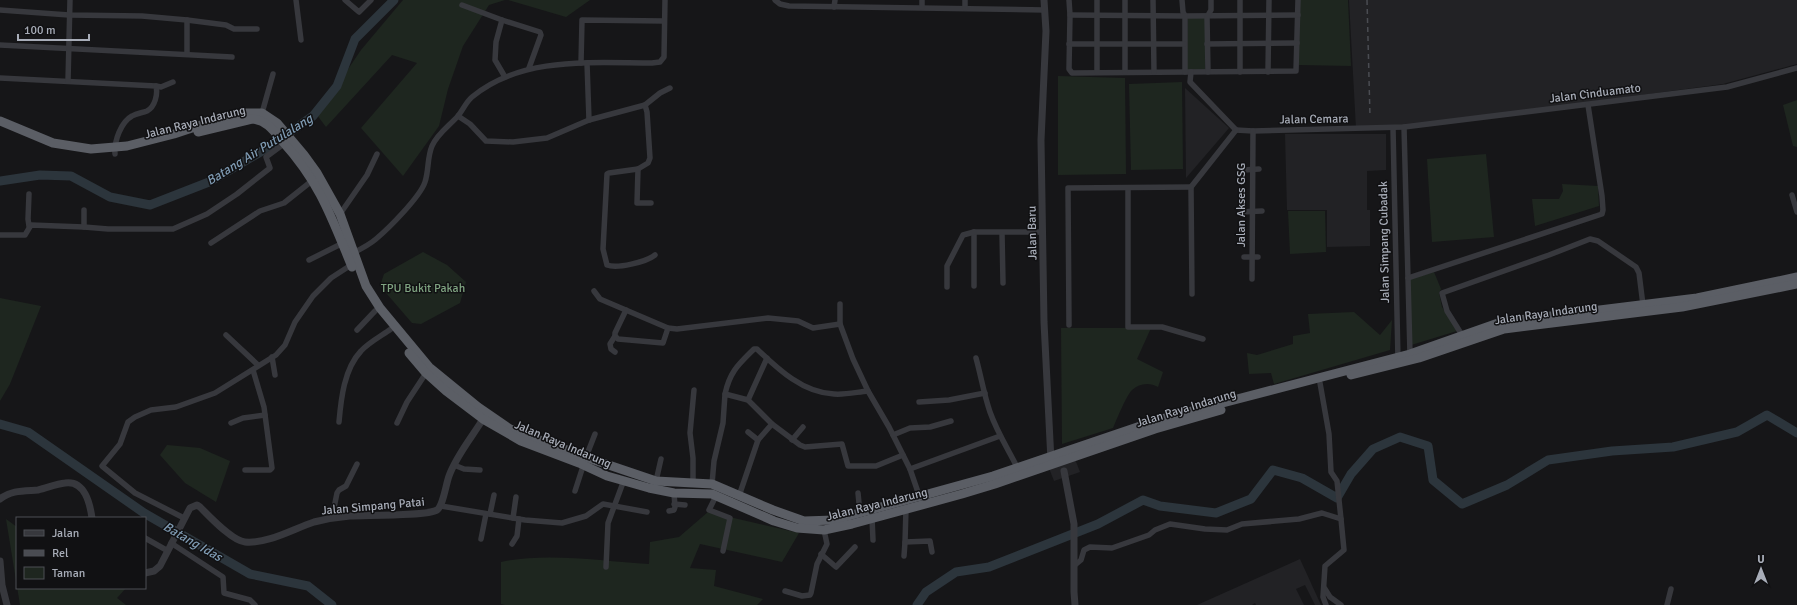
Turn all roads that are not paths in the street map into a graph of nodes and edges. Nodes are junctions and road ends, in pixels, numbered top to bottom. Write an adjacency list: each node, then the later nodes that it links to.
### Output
1 (70, 0): 30 (street)
2 (296, 0): 44 (street)
3 (345, 0): 4 (street)
4 (371, 0)
5 (664, 0): 42 (street)
6 (775, 0): 23 (street)
7 (813, 0): 23 (street)
8 (834, 0): 24 (street)
9 (903, 0): 25 (street)
10 (922, 0): 26 (street)
11 (964, 0): 27 (street)
12 (1044, 0): 29 (street, Jalan Baru)
13 (1069, 0): 31 (street)
14 (1098, 0): 32 (street)
15 (1125, 0): 35 (street)
16 (1153, 0): 36 (street)
17 (1182, 0): 37 (street)
18 (1211, 0): 38 (street)
19 (1240, 0): 39 (street)
20 (1269, 0): 33 (street)
21 (1298, 0): 34 (street)
22 (462, 5): 41 (street)
23 (813, 7): 24 (street)
24 (834, 7): 25 (street)
25 (903, 7): 26 (street)
26 (922, 7): 27 (street)
27 (964, 8): 29 (street)
28 (0, 10): 30 (street)
29 (1045, 10): 113 (street, Jalan Baru)
30 (69, 15): 40 (street); 55 (street)
31 (1070, 15): 32 (street); 46 (street)
32 (1098, 15): 35 (street); 47 (street)
33 (1268, 15): 34 (street); 39 (street); 53 (street)
34 (1298, 15): 45 (street)
35 (1125, 16): 36 (street); 48 (street)
36 (1153, 16): 37 (street); 49 (street)
37 (1185, 16): 38 (street); 50 (street)
38 (1207, 16): 39 (street); 51 (street)
39 (1240, 16): 52 (street)
40 (187, 20): 43 (street); 56 (street)
41 (502, 20): 60 (street); 70 (street)
42 (664, 21): 58 (street); 59 (street)
43 (257, 29)
44 (301, 40)
45 (1297, 43): 53 (street); 68 (street)
46 (1069, 44): 47 (street); 62 (street)
47 (1098, 44): 48 (street); 62 (street)
48 (1125, 44): 49 (street); 63 (street)
49 (1153, 44): 50 (street); 64 (street)
50 (1184, 44): 65 (street)
51 (1208, 44): 52 (street); 66 (street)
52 (1240, 44): 53 (street); 67 (street)
53 (1268, 44): 68 (street)
54 (0, 45): 55 (street)
55 (68, 47): 56 (street); 72 (street)
56 (188, 54): 57 (street)
57 (232, 57)
58 (581, 63): 59 (street); 60 (street)
59 (587, 63): 80 (street)
60 (529, 68): 70 (street)
61 (1797, 68): 77 (street, Jalan Cinduamato)
62 (1097, 72): 63 (street)
63 (1125, 72): 64 (street)
64 (1154, 72): 65 (street)
65 (1188, 72): 66 (street); 86 (street)
66 (1208, 72): 67 (street)
67 (1240, 72): 68 (street)
68 (1268, 72)
69 (273, 74): 78 (street)
70 (505, 77): 79 (street)
71 (0, 78): 72 (street)
72 (68, 80): 74 (street)
73 (173, 82): 74 (street)
74 (156, 86): 91 (street)
75 (670, 88): 76 (street)
76 (645, 105): 80 (street); 93 (street)
77 (1588, 105): 83 (street, Jalan Cinduamato); 127 (street)
78 (262, 113): 82 (highway, Jalan Raya Indarung); 88 (highway, Jalan Raya Indarung)
79 (458, 116): 80 (street); 120 (street)
80 (589, 120)
81 (0, 121): 89 (highway, Jalan Raya Indarung)
82 (274, 126): 88 (highway, Jalan Raya Indarung); 90 (highway, Jalan Raya Indarung)
83 (1404, 127): 85 (street, Jalan Cinduamato); 118 (street, Jalan Simpang Cubadak)
84 (0, 128): 89 (highway, Jalan Raya Indarung)
85 (1393, 128): 87 (street, Jalan Cemara); 119 (street, Jalan Simpang Cubadak)
86 (1236, 130): 87 (street, Jalan Cemara); 98 (street)
87 (1253, 131): 96 (street, Jalan Akses GSG)
88 (175, 136): 91 (highway, Jalan Raya Indarung)
89 (34, 138): 91 (highway, Jalan Raya Indarung)
90 (286, 141): 97 (highway, Jalan Raya Indarung); 100 (highway, Jalan Raya Indarung); 111 (street)
91 (114, 151)
92 (377, 154): 109 (street)
93 (638, 169): 103 (street); 121 (street)
94 (1259, 169): 96 (street)
95 (1244, 170): 96 (street)
96 (1252, 170): 105 (street, Jalan Akses GSG)
97 (313, 180): 100 (highway, Jalan Raya Indarung); 116 (street)
98 (1191, 187): 99 (street); 134 (street)
99 (1128, 188): 141 (street); 148 (street)
100 (322, 189): 109 (highway, Jalan Raya Indarung); 117 (highway, Jalan Raya Indarung)
101 (29, 194): 110 (street)
102 (1792, 194): 108 (street)
103 (651, 203)
104 (84, 210): 111 (street)
105 (1252, 211): 106 (street); 107 (street); 123 (street, Jalan Akses GSG)
106 (1262, 211)
107 (1241, 212)
108 (1797, 212)
109 (340, 214): 120 (highway, Jalan Raya Indarung)
110 (29, 226): 111 (street); 115 (street)
111 (84, 227)
112 (974, 232): 114 (street); 131 (street); 132 (street)
113 (1043, 232): 114 (street); 181 (street, Jalan Baru)
114 (1002, 233): 129 (street)
115 (0, 235)
116 (211, 243)
117 (343, 243): 124 (street); 125 (highway, Jalan Raya Indarung)
118 (1407, 247): 119 (street); 127 (street, Jalan Simpang Cubadak)
119 (1396, 248): 153 (street, Jalan Simpang Cubadak)
120 (353, 253): 159 (highway, Jalan Raya Indarung)
121 (655, 255)
122 (1244, 257): 123 (street)
123 (1255, 257): 128 (street, Jalan Akses GSG)
124 (309, 260)
125 (351, 265): 138 (highway, Jalan Raya Indarung); 150 (street)
126 (1797, 277): 136 (highway, Jalan Raya Indarung)
127 (1408, 278): 153 (street, Jalan Simpang Cubadak)
128 (1252, 280)
129 (1002, 283)
130 (1797, 284): 139 (highway, Jalan Raya Indarung)
131 (974, 286)
132 (947, 287)
133 (594, 291): 137 (street)
134 (1192, 294)
135 (840, 304): 140 (street)
136 (1642, 305): 139 (highway, Jalan Raya Indarung); 145 (street)
137 (626, 310): 142 (street); 147 (street)
138 (376, 311): 143 (highway, Jalan Raya Indarung); 144 (street)
139 (1565, 319): 145 (highway, Jalan Raya Indarung); 153 (highway, Jalan Raya Indarung)
140 (840, 324): 142 (street); 161 (street)
141 (1069, 326)
142 (668, 328): 147 (street)
143 (391, 329): 156 (highway, Jalan Raya Indarung); 169 (street)
144 (357, 330)
145 (1460, 332): 153 (highway, Jalan Raya Indarung)
146 (226, 335): 154 (street)
147 (615, 336): 149 (street)
148 (1203, 339)
149 (615, 352)
150 (272, 357): 154 (street); 157 (street)
151 (767, 358): 161 (street); 163 (street); 164 (street)
152 (976, 358): 162 (street)
153 (1403, 359): 158 (highway, Jalan Raya Indarung); 181 (highway, Jalan Raya Indarung)
154 (258, 365): 155 (street)
155 (252, 370): 166 (street); 217 (street)
156 (426, 374): 159 (highway, Jalan Raya Indarung); 171 (street)
157 (275, 375)
158 (1320, 383): 181 (highway, Jalan Raya Indarung); 218 (street)
159 (449, 389): 167 (highway, Jalan Raya Indarung); 183 (highway, Jalan Raya Indarung)
160 (694, 390): 193 (street)
161 (868, 391): 176 (street)
162 (985, 393): 165 (street); 177 (street)
163 (725, 394): 164 (street); 194 (street)
164 (748, 400): 172 (street)
165 (919, 402)
166 (265, 415): 170 (street); 188 (street)
167 (483, 419): 183 (highway, Jalan Raya Indarung); 185 (street, Jalan Simpang Patai)
168 (951, 421): 176 (street)
169 (339, 422)
170 (231, 423)
171 (397, 423)
172 (772, 424): 178 (street); 179 (street)
173 (803, 428): 179 (street)
174 (748, 432): 178 (street)
175 (595, 434): 183 (street)
176 (893, 435): 180 (street)
177 (1000, 436): 186 (street); 187 (street)
178 (758, 440): 200 (street)
179 (792, 440): 180 (street)
180 (903, 455): 187 (street)
181 (1058, 458): 186 (highway, Jalan Raya Indarung); 190 (street); 203 (highway, Jalan Raya Indarung)
182 (661, 459): 192 (street)
183 (585, 461): 191 (highway, Jalan Raya Indarung); 192 (highway, Jalan Raya Indarung); 195 (street)
184 (357, 464): 214 (street)
185 (454, 465): 189 (street); 206 (street, Jalan Simpang Patai)
186 (1017, 468): 203 (highway, Jalan Raya Indarung)
187 (910, 469): 203 (street)
188 (245, 470)
189 (480, 470)
190 (1064, 471): 233 (street)
191 (624, 480): 196 (highway, Jalan Raya Indarung); 207 (street)
192 (656, 481): 193 (highway, Jalan Raya Indarung)
193 (693, 483): 194 (highway, Jalan Raya Indarung)
194 (712, 484): 200 (highway, Jalan Raya Indarung)
195 (575, 491)
196 (674, 493): 199 (highway, Jalan Raya Indarung); 204 (street)
197 (858, 493): 211 (street)
198 (494, 495): 212 (street)
199 (716, 496): 219 (highway, Jalan Raya Indarung); 228 (street)
200 (739, 496): 211 (highway, Jalan Raya Indarung)
201 (516, 497): 215 (street)
202 (0, 499): 213 (street)
203 (921, 500): 208 (highway, Jalan Raya Indarung); 211 (highway, Jalan Raya Indarung)
204 (674, 504): 205 (street); 209 (street)
205 (685, 505)
206 (441, 506): 212 (street); 214 (street, Jalan Simpang Patai)
207 (615, 506): 210 (street); 215 (street); 234 (street)
208 (906, 509): 216 (highway, Jalan Raya Indarung); 224 (street)
209 (669, 511)
210 (647, 512)
211 (860, 513)
212 (488, 514): 215 (street); 221 (street)
213 (92, 517)
214 (332, 518): 217 (street, Jalan Simpang Patai)
215 (516, 518): 225 (street)
216 (872, 518): 219 (highway, Jalan Raya Indarung); 222 (street)
217 (183, 519): 223 (street)
218 (1341, 519): 233 (street); 236 (street)
219 (824, 530): 230 (street)
220 (146, 539): 227 (street)
221 (481, 539)
222 (873, 540)
223 (171, 541): 227 (street); 240 (street)
224 (905, 542): 229 (street); 231 (street)
225 (512, 544)
226 (855, 547): 230 (street)
227 (168, 551): 235 (street)
228 (722, 551)
229 (932, 552)
230 (821, 554): 238 (street)
231 (904, 556)
232 (0, 561): 239 (street)
233 (1075, 563): 241 (street)
234 (606, 567)
235 (146, 573)
236 (1325, 589): 242 (street); 243 (street)
237 (1671, 589): 244 (street)
238 (785, 591)
239 (7, 605)
240 (255, 605)
241 (1075, 605)
242 (1326, 605)
243 (1341, 605)
244 (1667, 605)

